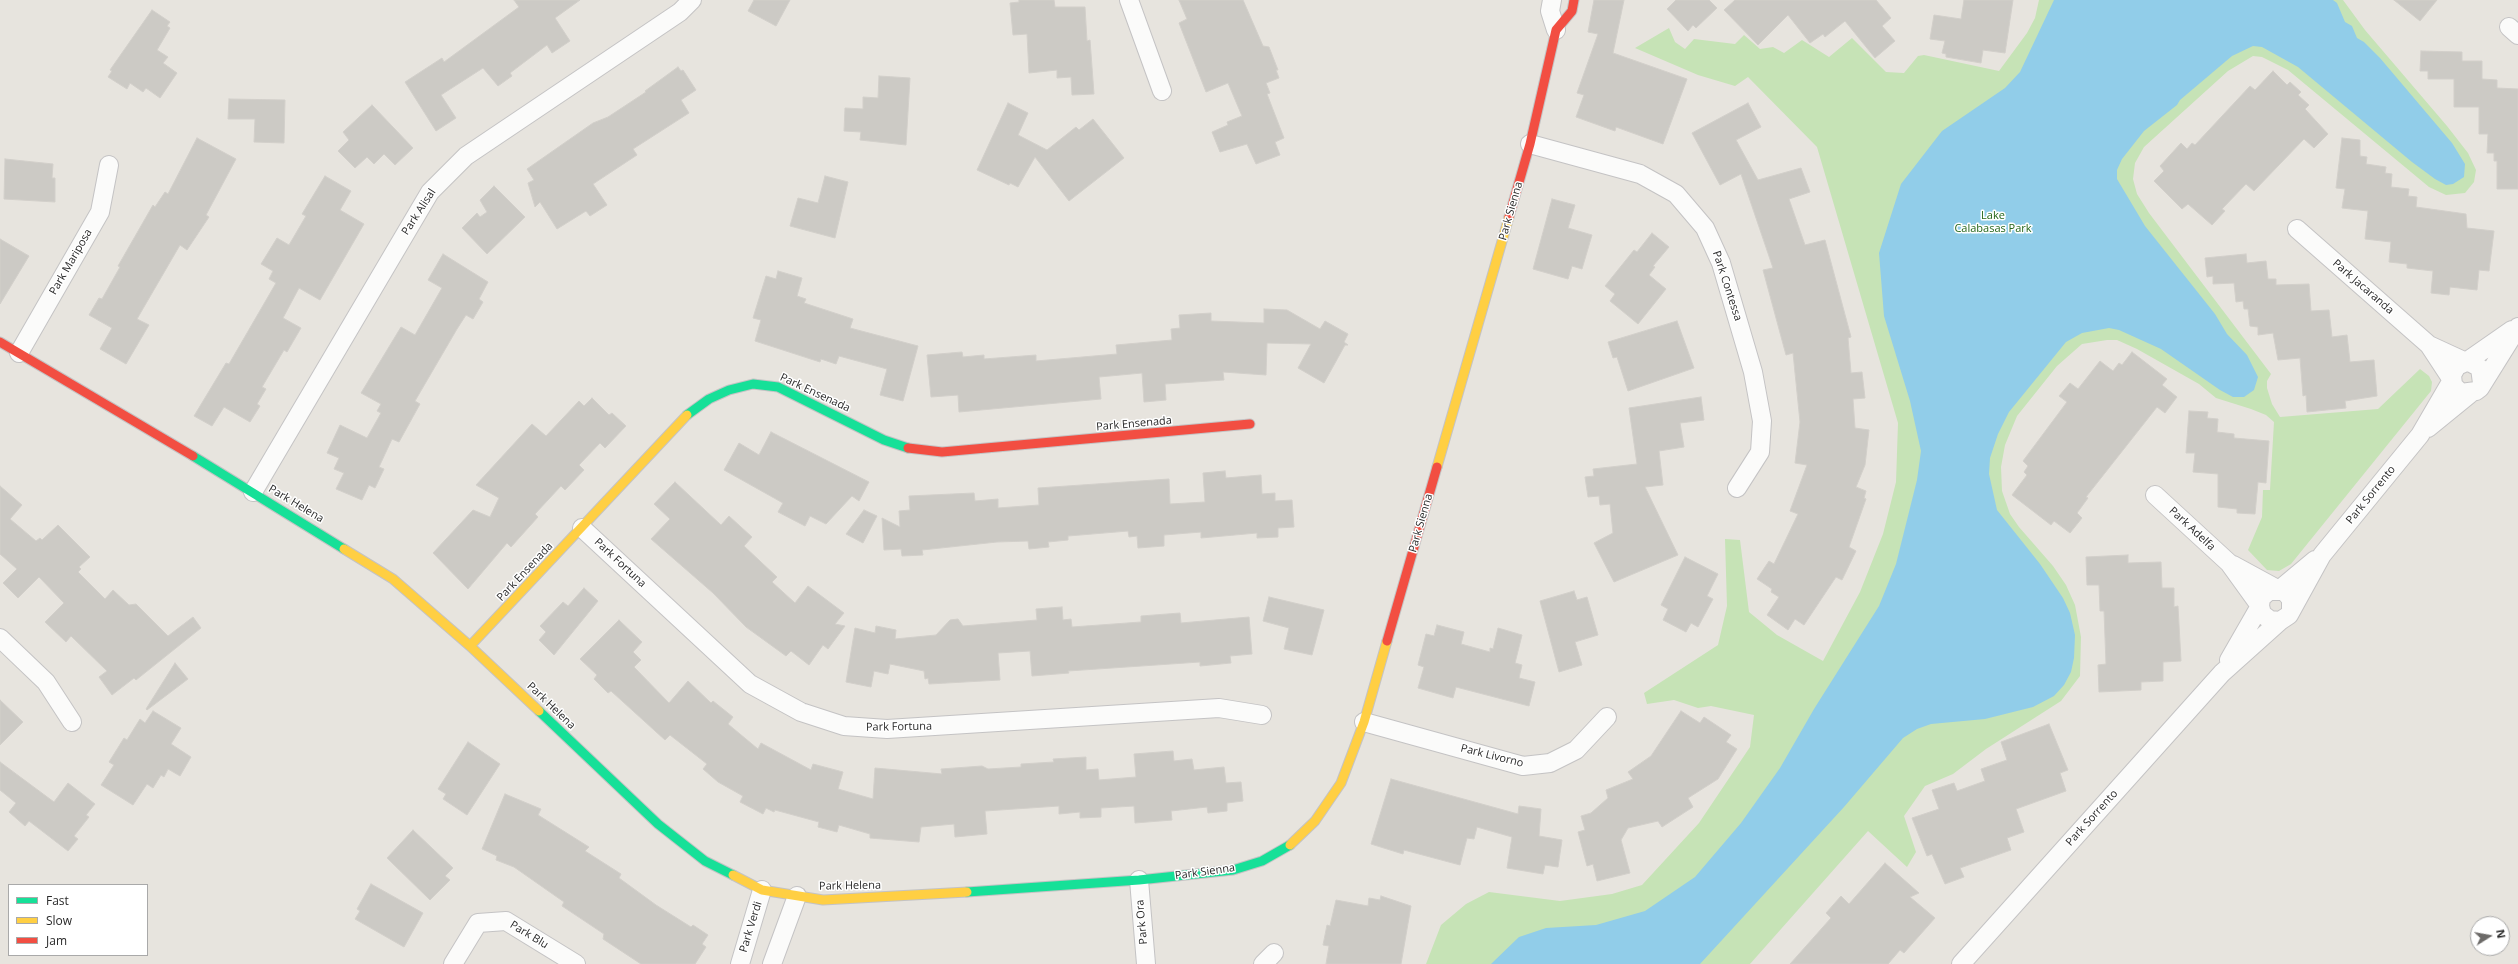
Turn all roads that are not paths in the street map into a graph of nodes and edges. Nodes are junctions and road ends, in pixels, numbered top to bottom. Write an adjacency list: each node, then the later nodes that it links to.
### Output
1 (692, 0): 20 (street, Park Alisal)
2 (1129, 0): 6 (street)
3 (1552, 0): 5 (street)
4 (1574, 0): 5 (street, Park Sienna)
5 (1556, 30): 7 (street, Park Sienna)
6 (1162, 91)
7 (1530, 144): 19 (street, Park Contessa); 34 (street, Park Sienna)
8 (109, 165): 13 (street, Park Mariposa)
9 (2297, 229): 12 (street, Park Jacaranda)
10 (2518, 326): 14 (street, Park Sorrento); 16 (street, Park Sorrento)
11 (0, 342): 13 (street, Park Helena)
12 (2429, 345): 14 (street, Park Jacaranda); 15 (street, Park Jacaranda)
13 (19, 353): 20 (street, Park Helena)
14 (2466, 362): 15 (street); 16 (street)
15 (2452, 380): 16 (street); 18 (street, Park Sorrento)
16 (2477, 388): 18 (street, Park Sorrento)
17 (1250, 424): 22 (street, Park Ensenada)
18 (2420, 435): 23 (street, Park Sorrento)
19 (1737, 488)
20 (253, 492): 29 (street, Park Helena)
21 (2155, 495): 24 (street, Park Adelfa)
22 (582, 528): 29 (street, Park Ensenada); 31 (street, Park Fortuna)
23 (2322, 555): 25 (street, Park Sorrento); 27 (street, Park Sorrento)
24 (2229, 563): 25 (street, Park Adelfa); 26 (street, Park Adelfa)
25 (2279, 590): 26 (street); 27 (street)
26 (2260, 606): 27 (street); 30 (street, Park Sorrento)
27 (2286, 615): 30 (street, Park Sorrento)
28 (0, 638): 33 (street)
29 (470, 646): 36 (street, Park Helena)
30 (2222, 673): 43 (street, Park Sorrento)
31 (1262, 715)
32 (1607, 717): 34 (street, Park Livorno)
33 (72, 722)
34 (1364, 722): 35 (street, Park Sienna)
35 (1139, 880): 37 (street, Park Helena); 42 (street, Park Ora)
36 (762, 890): 37 (street, Park Helena); 40 (street, Park Verdi)
37 (796, 896): 41 (street)
38 (453, 964): 39 (street, Park Blu)
39 (576, 964)
40 (740, 964)
41 (772, 964)
42 (1146, 964)
43 (1961, 964)

